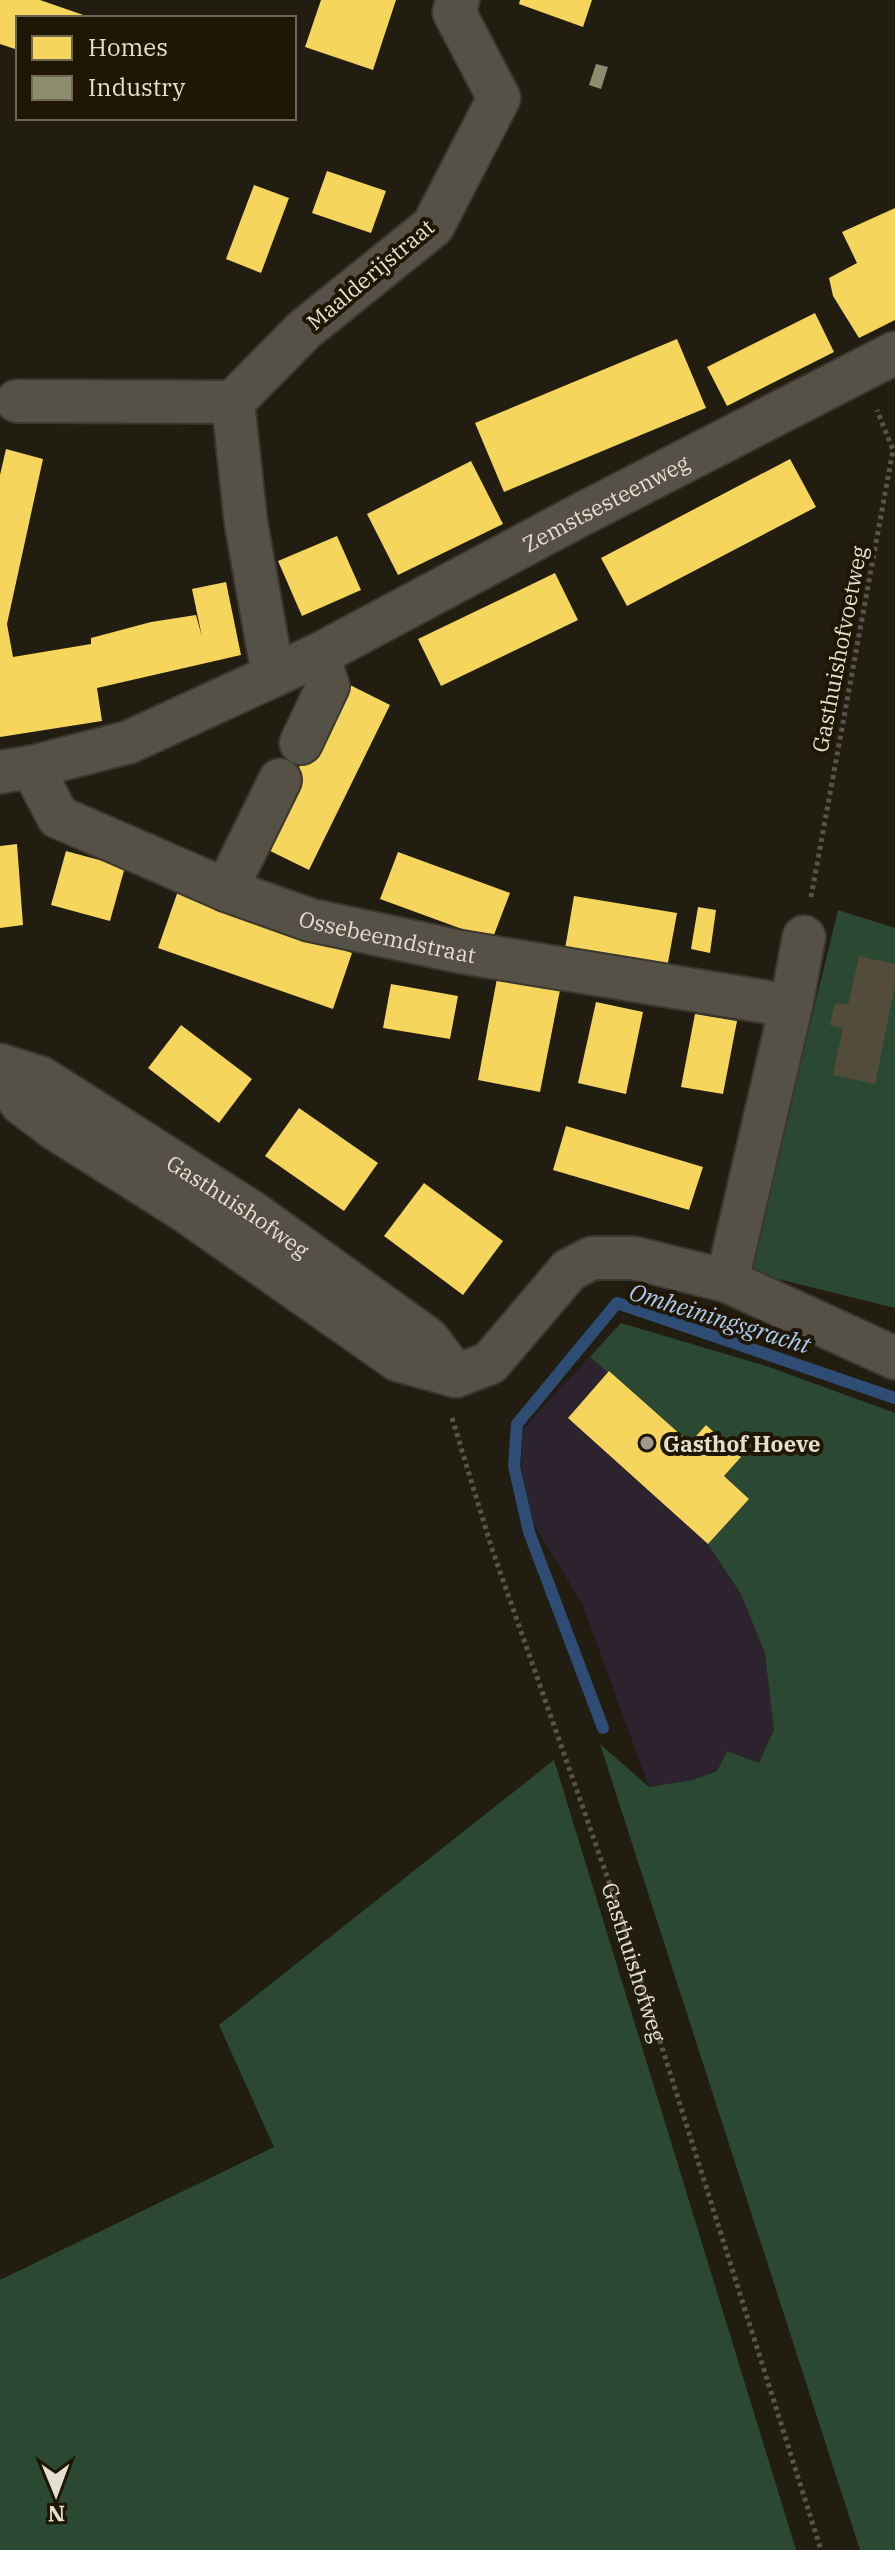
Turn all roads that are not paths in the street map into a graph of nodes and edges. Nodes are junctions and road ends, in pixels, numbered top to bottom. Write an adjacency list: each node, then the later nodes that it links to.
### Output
1 (458, 0): 4 (street, Maalderijstraat)
2 (878, 362): 5 (street, Zemstsesteenweg)
3 (17, 401): 4 (street)
4 (233, 402): 6 (street)
5 (318, 655): 6 (street, Zemstsesteenweg); 7 (street)
6 (273, 675): 8 (street, Zemstsesteenweg)
7 (301, 743)
8 (16, 769): 10 (street, Ossebeemdstraat)
9 (280, 780): 10 (street)
10 (226, 890): 12 (street, Ossebeemdstraat)
11 (804, 937): 12 (street)
12 (791, 1006): 16 (street)
13 (0, 1065): 15 (street, Gasthuishofweg)
14 (0, 1072): 15 (street, Gasthuishofweg)
15 (119, 1148): 16 (street, Gasthuishofweg)
16 (727, 1281): 17 (street)
17 (895, 1358)

